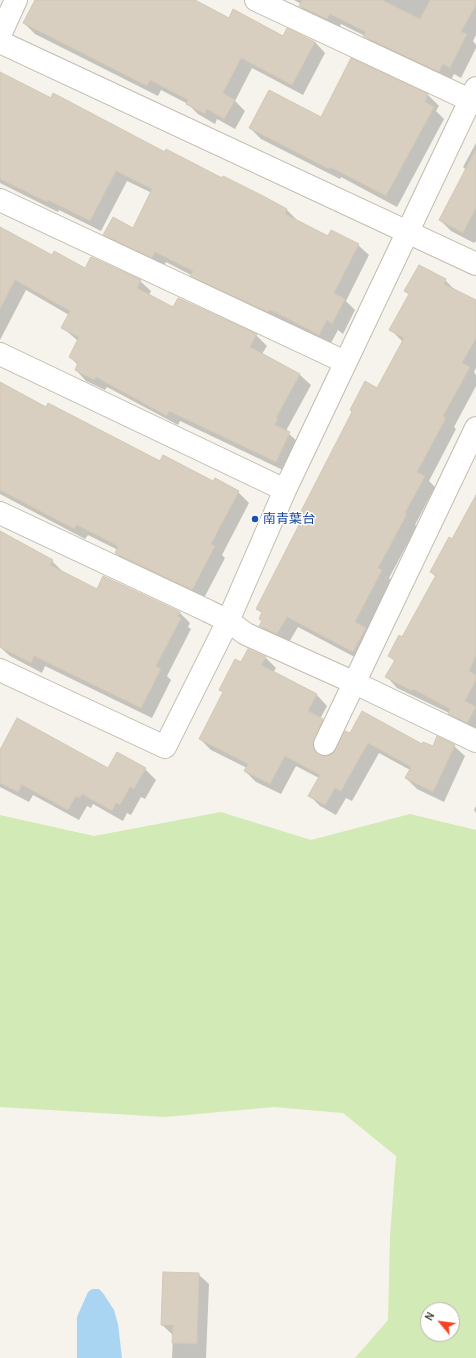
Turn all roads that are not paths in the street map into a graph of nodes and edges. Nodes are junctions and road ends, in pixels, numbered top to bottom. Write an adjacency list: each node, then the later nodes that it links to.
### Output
1 (16, 0): 3 (street)
2 (256, 0): 5 (street)
3 (0, 35)
4 (0, 42): 7 (street)
5 (474, 98): 7 (street)
6 (0, 200): 10 (street)
7 (407, 232): 8 (street); 10 (street)
8 (476, 264)
9 (0, 354): 12 (street)
10 (345, 362): 12 (street)
11 (476, 428): 16 (street)
12 (285, 490): 14 (street)
13 (0, 513): 14 (street)
14 (228, 622): 15 (street); 16 (street)
15 (0, 670)
16 (354, 683): 17 (street); 18 (street)
17 (476, 741)
18 (325, 744)

